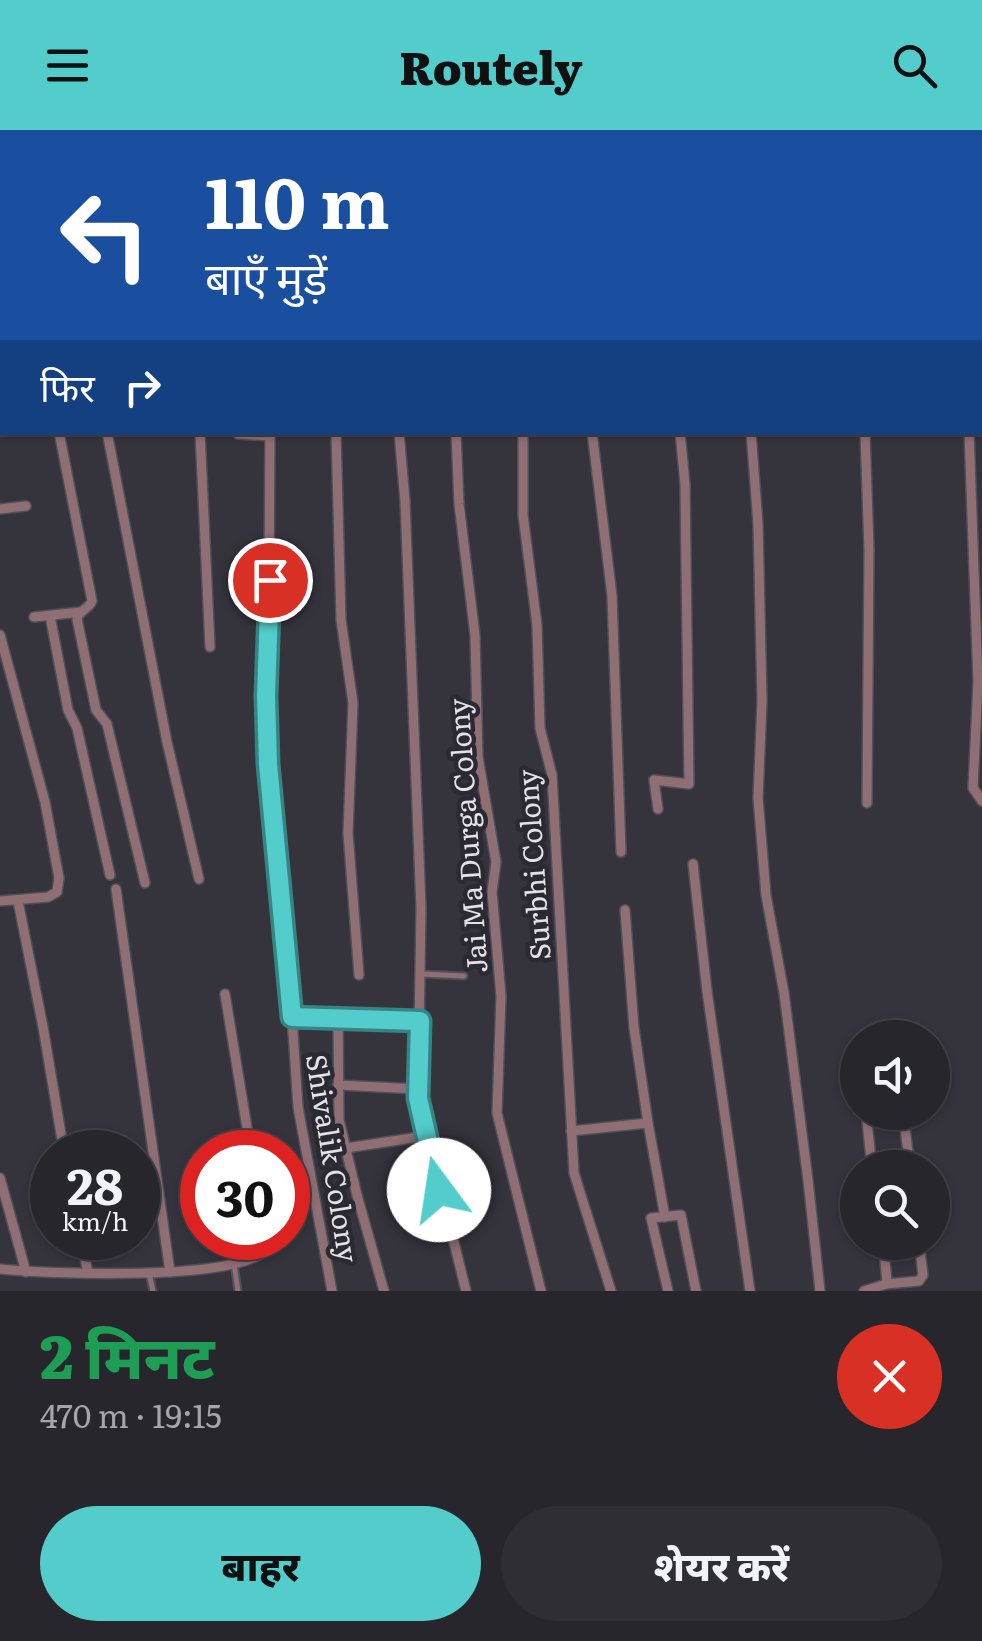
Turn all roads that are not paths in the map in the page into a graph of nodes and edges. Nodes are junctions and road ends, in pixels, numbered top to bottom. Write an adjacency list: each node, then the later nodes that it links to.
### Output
1 (61, 435): 16 (street)
2 (108, 435): 27 (street)
3 (200, 435): 20 (street)
4 (270, 435): 37 (street, Shivalik Colony)
5 (336, 435): 34 (street)
6 (399, 435): 33 (street)
7 (456, 435): 66 (street, Jai Ma Durga Colony)
8 (522, 435): 45 (street, Surbhi Colony)
9 (592, 435): 24 (street)
10 (680, 435): 23 (street)
11 (751, 435): 71 (street)
12 (865, 435): 21 (street)
13 (969, 435): 22 (street)
14 (26, 506): 15 (street)
15 (0, 508)
16 (80, 612): 17 (street); 28 (street)
17 (50, 616): 18 (street); 26 (street)
18 (34, 617)
19 (0, 635): 30 (street)
20 (210, 647)
21 (867, 803)
22 (982, 803)
23 (658, 809)
24 (622, 852)
25 (692, 864): 70 (street)
26 (110, 876)
27 (199, 878)
28 (145, 883)
29 (116, 889): 58 (street)
30 (18, 900): 31 (street); 43 (street)
31 (0, 901)
32 (625, 910): 42 (street)
33 (420, 974): 35 (lane); 39 (street)
34 (359, 976)
35 (464, 976)
36 (224, 994): 44 (street)
37 (292, 1017): 38 (street); 63 (street, Shivalik Colony)
38 (338, 1019): 39 (street); 40 (street)
39 (420, 1021): 41 (street)
40 (338, 1085): 41 (street); 47 (street)
41 (418, 1089): 46 (street)
42 (648, 1123): 45 (street); 49 (street)
43 (60, 1130)
44 (248, 1130)
45 (571, 1131): 67 (street, Surbhi Colony)
46 (426, 1136): 47 (street); 65 (street)
47 (346, 1148): 64 (street)
48 (0, 1178): 56 (street)
49 (665, 1217): 68 (street); 69 (street)
50 (85, 1260): 59 (street)
51 (245, 1260): 54 (street)
52 (885, 1260): 60 (street)
53 (921, 1260): 60 (street)
54 (234, 1264): 58 (street); 62 (lane)
55 (0, 1268): 56 (street)
56 (26, 1272): 59 (street)
57 (149, 1272): 58 (street); 59 (street); 61 (lane)
58 (170, 1272)
59 (88, 1273)
60 (886, 1284): 72 (street)
61 (153, 1291)
62 (238, 1291)
63 (332, 1291)
64 (384, 1291)
65 (466, 1291)
66 (541, 1291)
67 (611, 1291)
68 (668, 1291)
69 (696, 1291)
70 (750, 1291)
71 (820, 1291)
72 (864, 1291)

